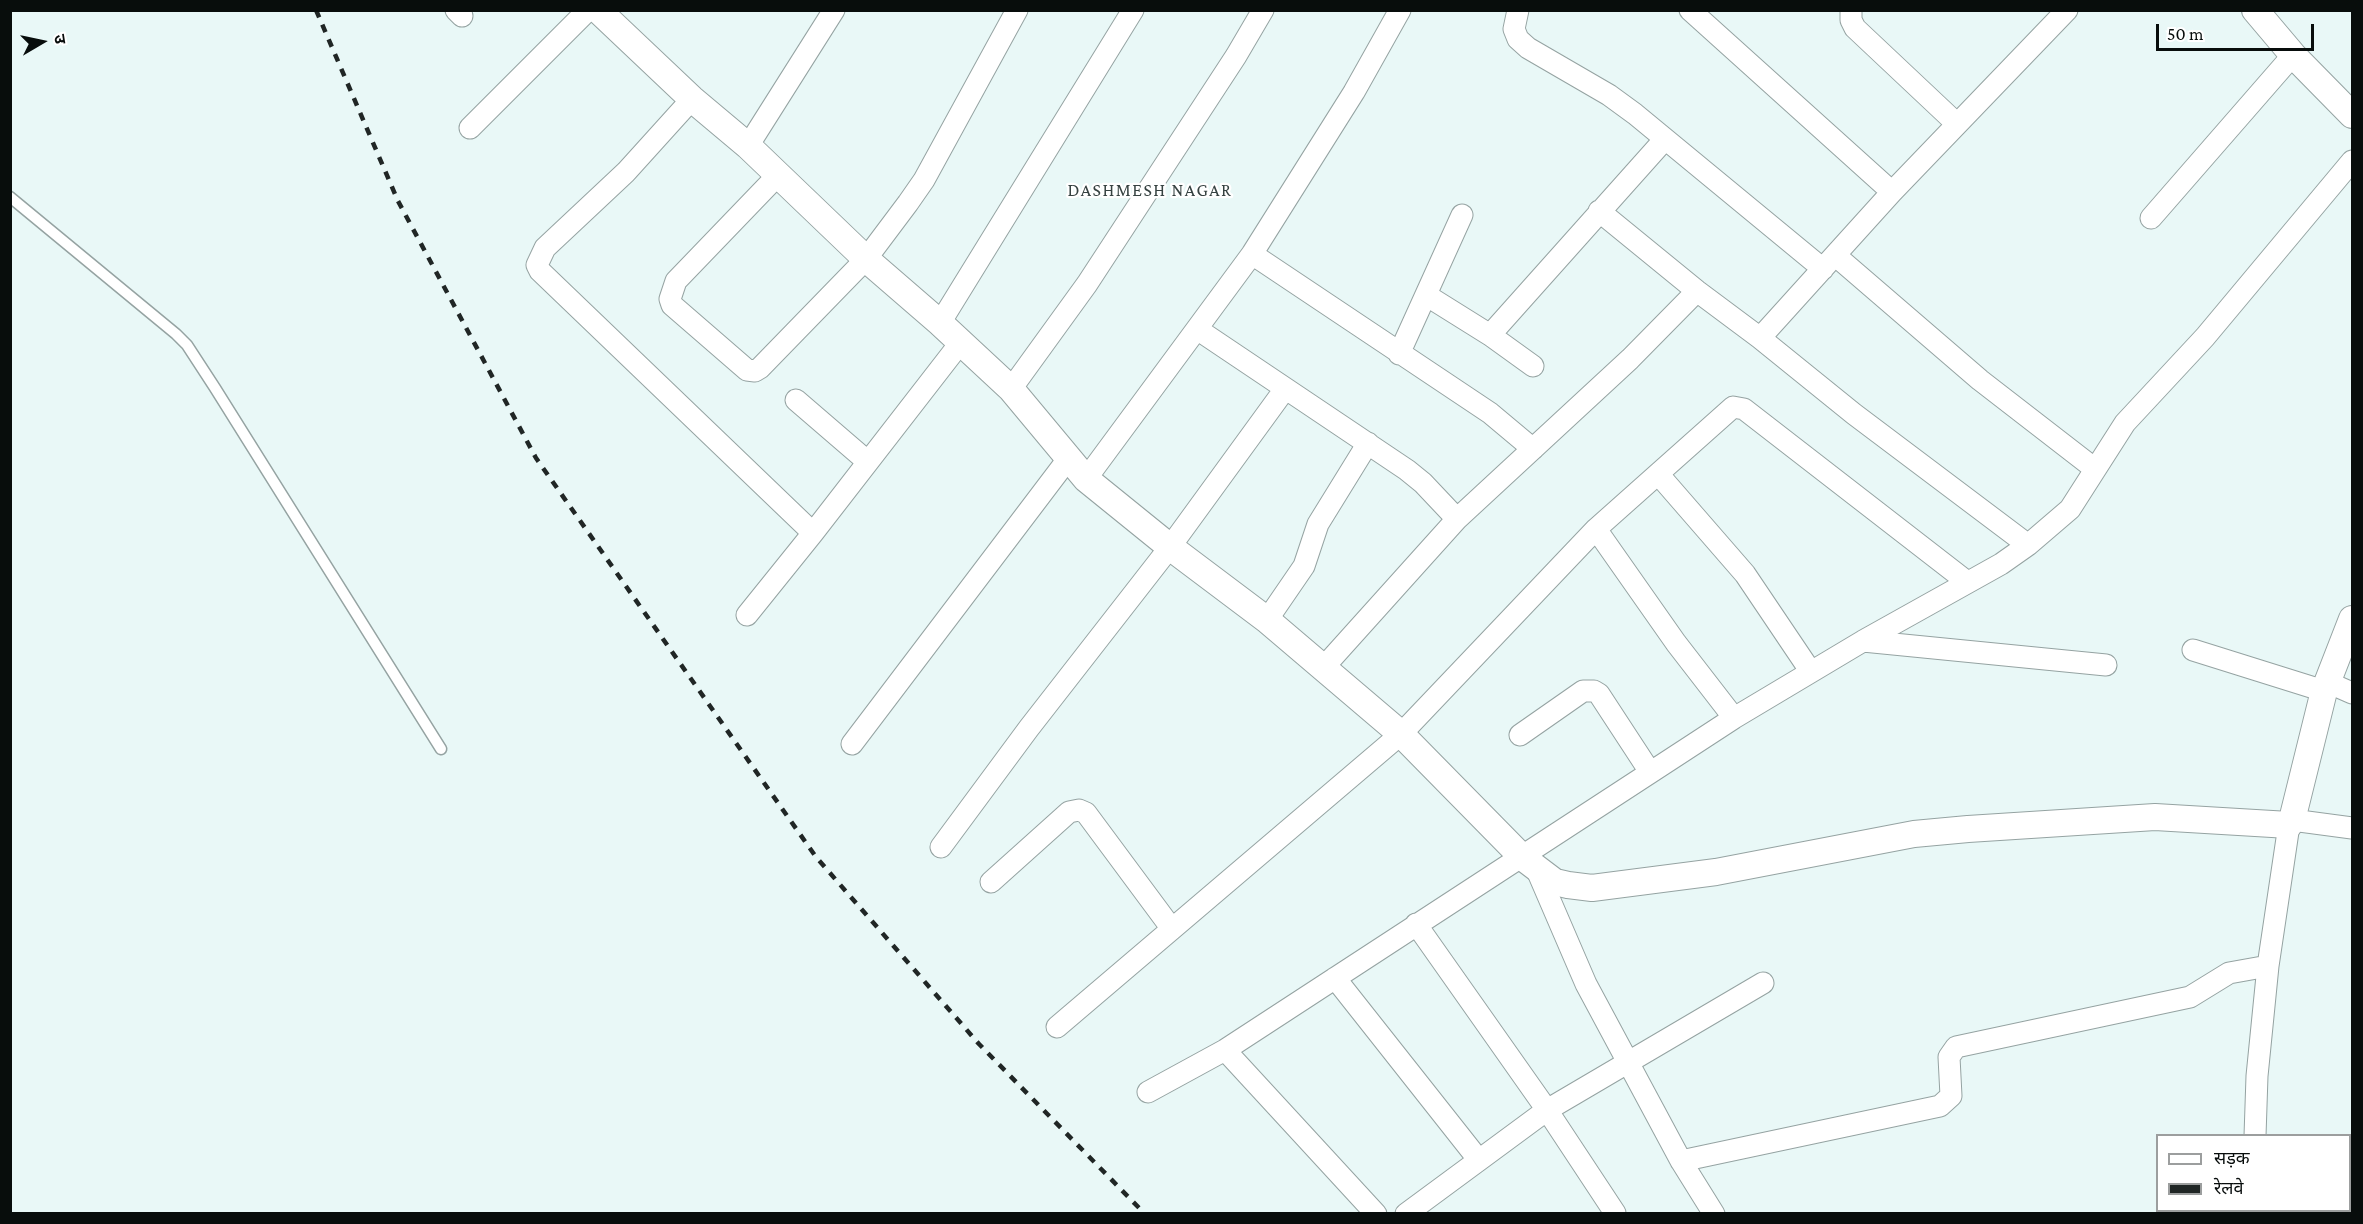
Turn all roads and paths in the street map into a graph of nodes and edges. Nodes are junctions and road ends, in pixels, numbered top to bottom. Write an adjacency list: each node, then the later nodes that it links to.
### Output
1 (588, 10): 17 (street)
2 (598, 10): 14 (street)
3 (834, 10): 19 (street)
4 (1017, 10): 28 (street)
5 (1133, 10): 32 (street)
6 (1263, 10): 39 (street)
7 (1400, 10): 27 (street)
8 (1690, 10): 22 (street)
9 (1851, 10): 16 (street)
10 (2067, 10): 16 (street)
11 (2255, 10): 13 (street)
12 (1515, 11): 18 (street)
13 (2294, 55): 15 (street); 26 (street)
14 (692, 99): 19 (street); 51 (street)
15 (2352, 115)
16 (1957, 124): 22 (street)
17 (470, 129)
18 (1665, 139): 24 (street); 29 (street)
19 (748, 146): 21 (street)
20 (2352, 161): 46 (street)
21 (778, 175): 28 (street); 28 (street)
22 (1892, 192): 29 (street)
23 (10, 197): 69 (lane)
24 (1599, 211): 30 (street); 34 (street)
25 (1461, 215): 31 (street)
26 (2151, 218)
27 (1252, 254): 33 (street); 37 (street)
28 (866, 259): 32 (street)
29 (1829, 262): 35 (street); 46 (street)
30 (1697, 291): 35 (street); 43 (street)
31 (1426, 295): 34 (street); 37 (street)
32 (940, 323): 36 (street)
33 (1197, 329): 40 (street); 48 (street)
34 (1490, 335): 38 (street)
35 (1760, 338): 52 (street)
36 (961, 342): 39 (street); 45 (street)
37 (1399, 354): 43 (street)
38 (1533, 366)
39 (1011, 389): 44 (street)
40 (1285, 389): 42 (street); 53 (street)
41 (796, 400): 45 (street)
42 (1368, 443): 49 (street); 57 (street)
43 (1533, 448): 49 (street)
44 (1068, 459): 48 (street); 68 (street)
45 (868, 462): 51 (street)
46 (2095, 470): 52 (street)
47 (1659, 474): 50 (street); 54 (street); 62 (street)
48 (1086, 479): 53 (street)
49 (1457, 519): 61 (street)
50 (1596, 529): 65 (street); 66 (street)
51 (813, 533): 55 (street)
52 (2028, 545): 54 (street)
53 (1170, 547): 57 (street); 73 (street)
54 (1966, 581): 58 (street)
55 (747, 615)
56 (2352, 619): 63 (street)
57 (1267, 620): 61 (street)
58 (1863, 641): 60 (street); 62 (street)
59 (2193, 650): 63 (street)
60 (2106, 665)
61 (1323, 668): 66 (street)
62 (1811, 672): 65 (street)
63 (2326, 687): 64 (street); 71 (street)
64 (2352, 693)
65 (1734, 718): 70 (street)
66 (1401, 734): 74 (street); 77 (street)
67 (1520, 735): 70 (street)
68 (852, 744)
69 (441, 749)
70 (1650, 772): 74 (street)
71 (2290, 823): 72 (street); 74 (street); 78 (street)
72 (2352, 828)
73 (941, 847)
74 (1529, 863): 76 (street); 83 (street)
75 (991, 882): 77 (street)
76 (1416, 924): 79 (street); 85 (street)
77 (1172, 929): 81 (street)
78 (2268, 966): 86 (street); 88 (street)
79 (1335, 978): 82 (street); 87 (street)
80 (1763, 982): 83 (street)
81 (1057, 1027)
82 (1225, 1050): 84 (street); 90 (street)
83 (1629, 1061): 85 (street); 88 (street)
84 (1148, 1092)
85 (1547, 1110): 87 (street); 89 (street)
86 (2255, 1134)
87 (1478, 1159): 91 (street)
88 (1682, 1161): 92 (street)
89 (1615, 1213)
90 (1376, 1214)
91 (1406, 1214)
92 (1714, 1214)

